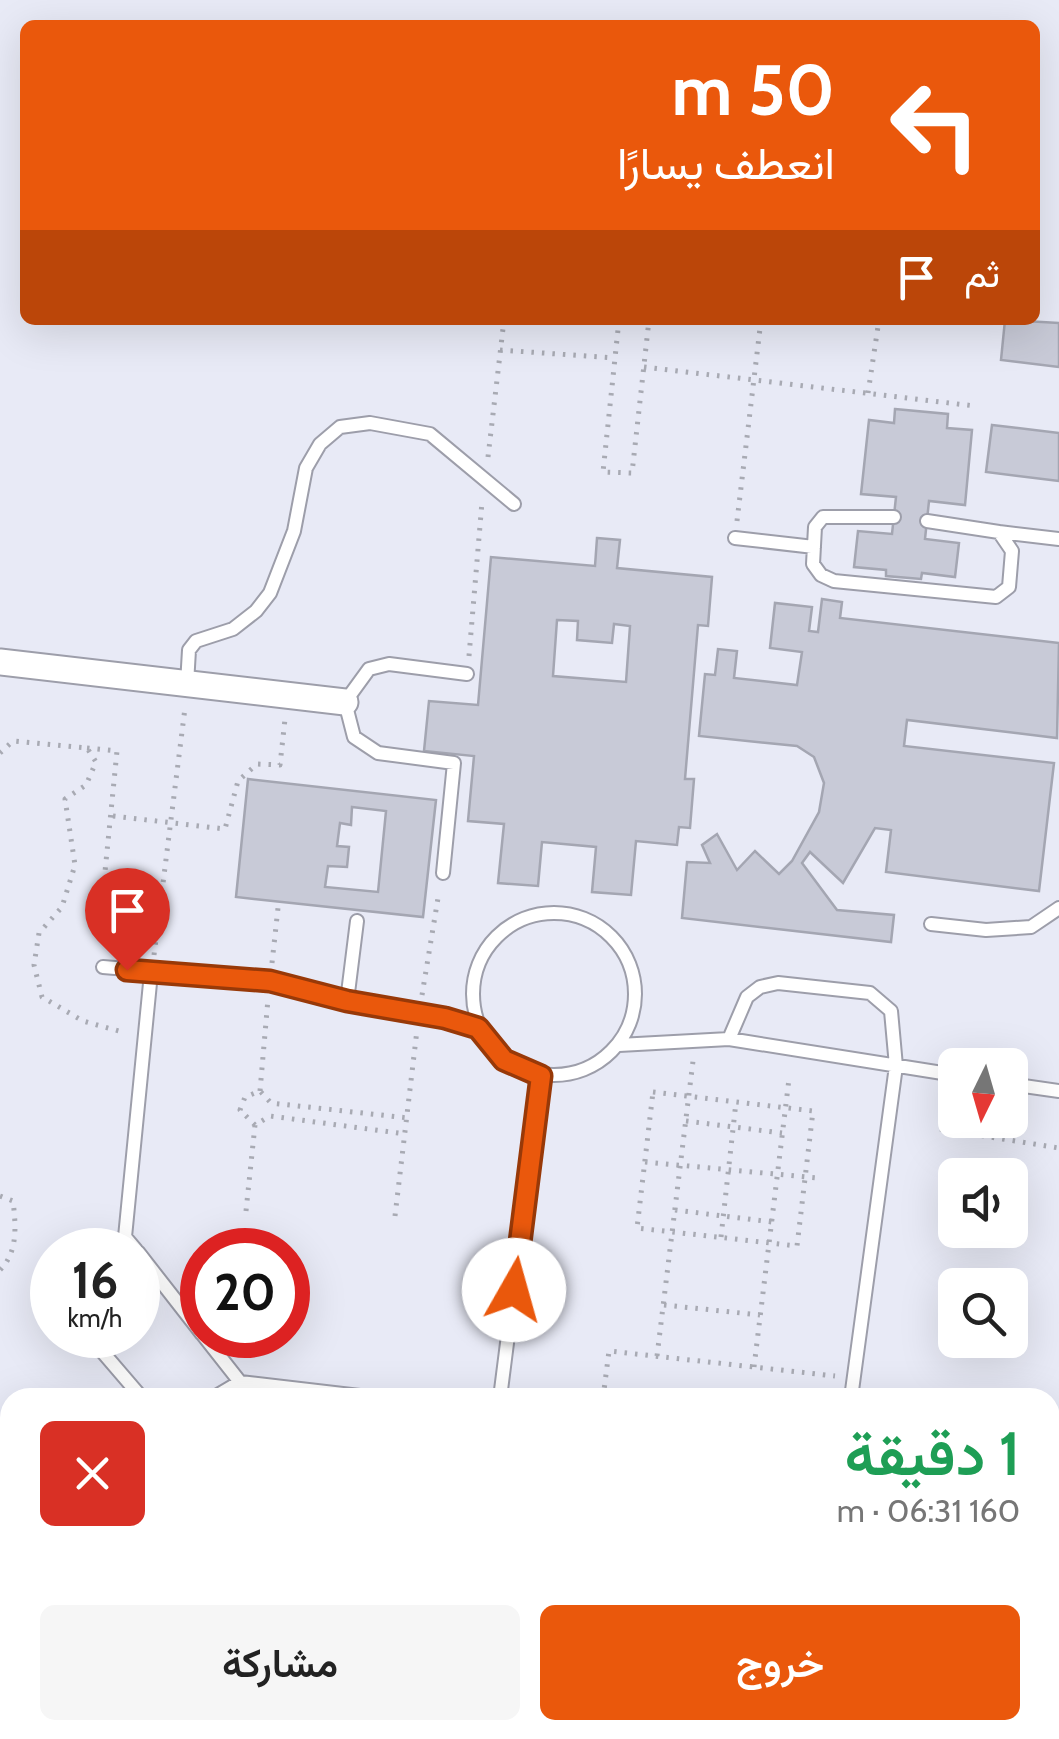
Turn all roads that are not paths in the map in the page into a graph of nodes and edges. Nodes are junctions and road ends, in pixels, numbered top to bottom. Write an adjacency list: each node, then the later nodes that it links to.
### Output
1 (514, 504): 10 (lane)
2 (894, 517): 7 (lane)
3 (927, 521): 4 (lane)
4 (998, 532): 6 (lane); 7 (lane)
5 (735, 538): 7 (lane)
6 (1059, 539)
7 (814, 547)
8 (0, 662): 10 (street)
9 (467, 674): 11 (lane)
10 (187, 684): 11 (street)
11 (345, 702): 12 (lane)
12 (442, 874)
13 (1059, 908): 15 (lane)
14 (358, 922): 18 (lane)
15 (931, 924)
16 (103, 967): 17 (lane)
17 (152, 973): 18 (lane); 27 (lane)
18 (347, 1001): 19 (lane)
19 (478, 1028): 21 (lane); 24 (lane)
20 (729, 1039): 21 (lane); 22 (lane); 22 (lane)
21 (620, 1045): 24 (lane)
22 (896, 1066): 23 (lane); 37 (lane)
23 (938, 1072)
24 (541, 1076): 36 (lane)
25 (1028, 1087): 26 (lane)
26 (1059, 1091)
27 (127, 1228)
28 (160, 1280): 29 (lane)
29 (180, 1305)
30 (108, 1358): 33 (lane)
31 (222, 1358): 32 (lane)
32 (240, 1382): 34 (lane); 35 (lane)
33 (133, 1388)
34 (230, 1388)
35 (291, 1388)
36 (501, 1388)
37 (852, 1388)

